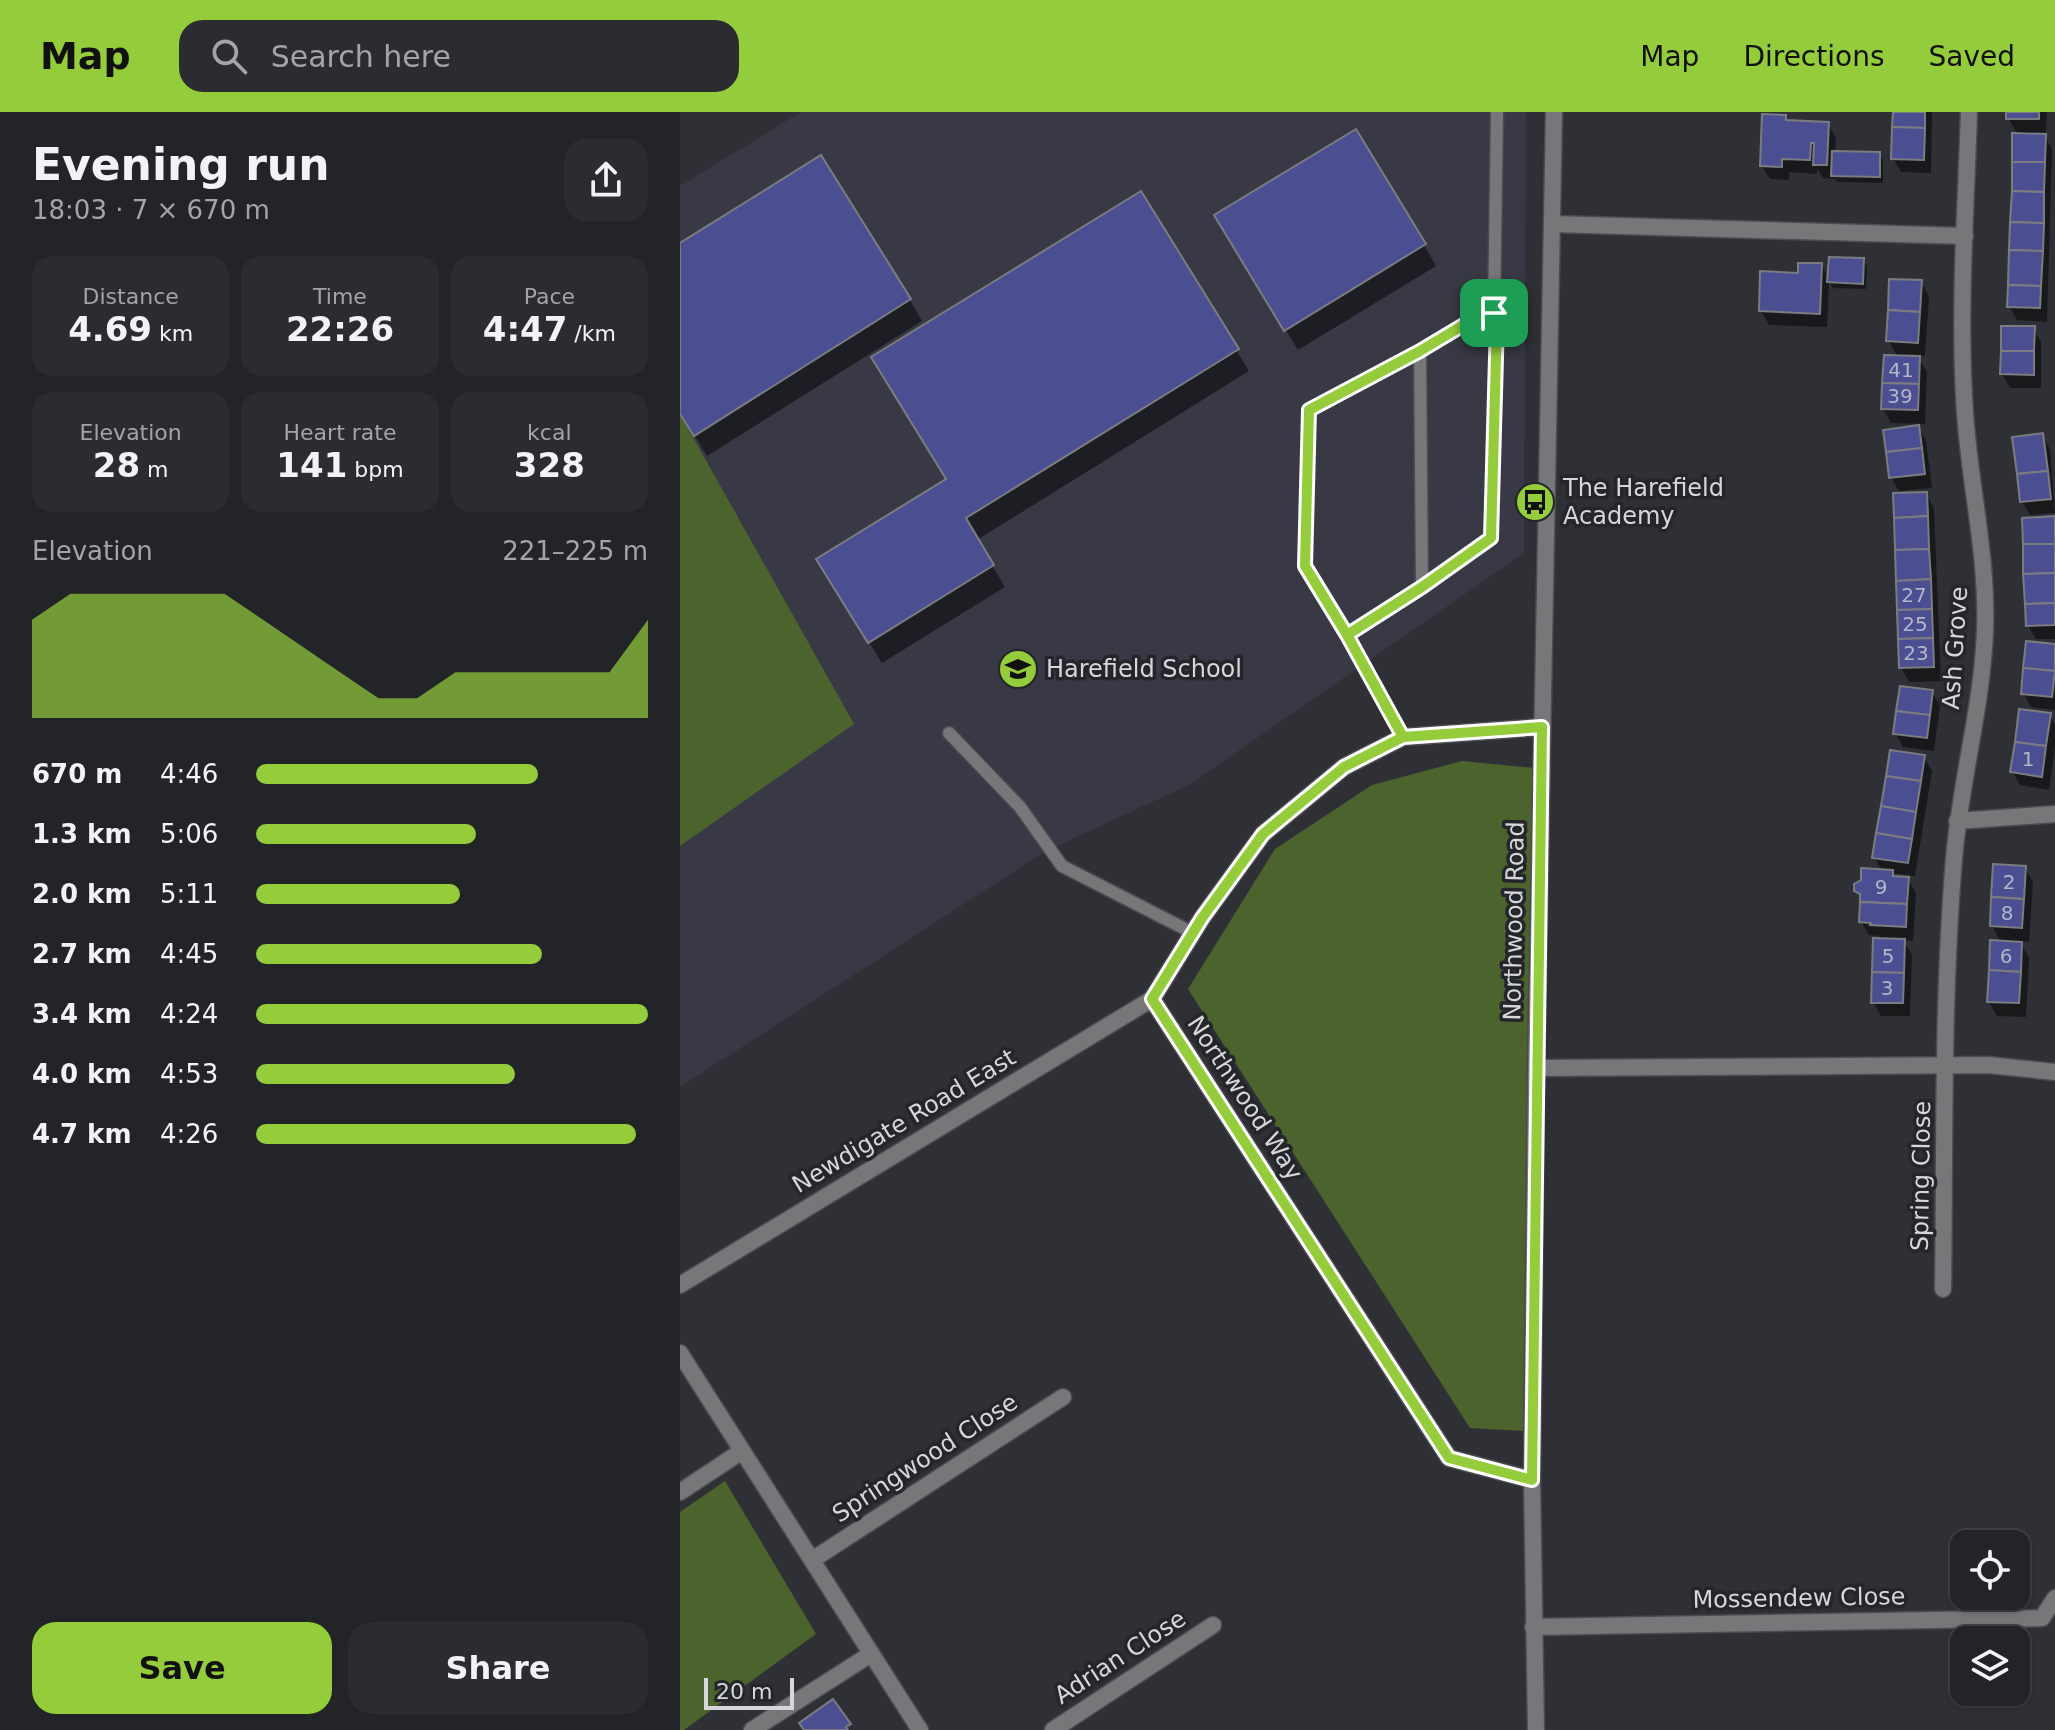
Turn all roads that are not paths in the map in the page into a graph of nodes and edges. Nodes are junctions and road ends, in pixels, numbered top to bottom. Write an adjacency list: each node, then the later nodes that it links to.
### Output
1 (1497, 112): 6 (lane)
2 (1554, 112): 4 (street, Northwood Road)
3 (1969, 112): 5 (street, Ash Grove)
4 (1552, 224): 5 (street); 10 (street, Northwood Road)
5 (1965, 236): 14 (street, Ash Grove)
6 (1494, 313): 7 (lane); 8 (lane)
7 (1420, 351): 8 (lane); 9 (lane)
8 (1422, 587): 9 (lane)
9 (1347, 635): 12 (lane)
10 (1542, 727): 12 (street); 18 (street, Northwood Road)
11 (949, 733): 15 (lane)
12 (1403, 737): 15 (street)
13 (2055, 814): 14 (street)
14 (1957, 821): 17 (street, Ash Grove)
15 (1193, 933): 16 (street)
16 (1152, 999): 20 (street, Newdigate Road East); 25 (street, Northwood Way)
17 (1946, 1065): 18 (street); 19 (street); 21 (street, Spring Close)
18 (1536, 1068): 25 (street, Northwood Road)
19 (2055, 1072)
20 (680, 1285)
21 (1943, 1289)
22 (680, 1353): 24 (street)
23 (1063, 1397): 27 (street, Springwood Close)
24 (742, 1451): 26 (street); 27 (street)
25 (1532, 1480): 30 (street, Northwood Road)
26 (680, 1492)
27 (812, 1560): 31 (street)
28 (2055, 1598): 30 (street, Mossendew Close)
29 (1213, 1625): 34 (street, Adrian Close)
30 (1533, 1627): 35 (street, Northwood Road)
31 (871, 1654): 32 (street); 33 (street)
32 (752, 1730)
33 (920, 1730)
34 (1053, 1730)
35 (1536, 1730)

